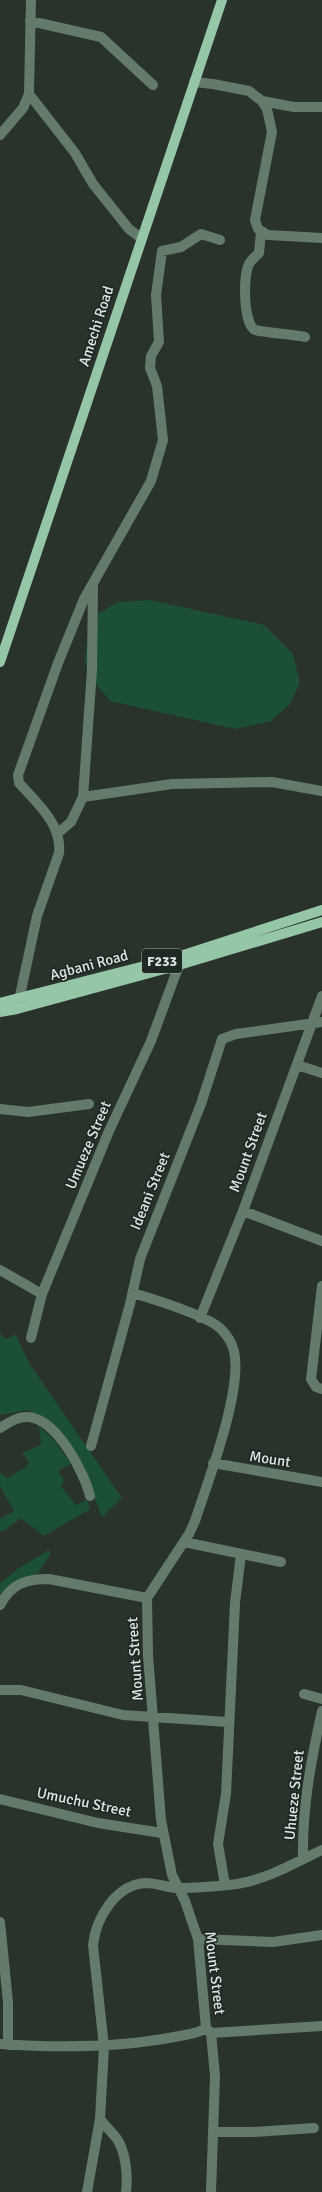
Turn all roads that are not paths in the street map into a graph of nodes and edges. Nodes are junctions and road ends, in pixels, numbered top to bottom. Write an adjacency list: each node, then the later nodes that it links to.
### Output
1 (31, 0): 3 (street)
2 (222, 0): 4 (main road, Amechi Road)
3 (30, 21): 5 (street); 6 (street)
4 (194, 82): 7 (street); 11 (main road, Amechi Road)
5 (152, 85)
6 (30, 94): 9 (street); 11 (street)
7 (262, 100): 8 (street); 10 (street)
8 (322, 107)
9 (0, 135)
10 (261, 232): 12 (street); 14 (street)
11 (141, 238): 16 (main road, Amechi Road)
12 (322, 238)
13 (220, 240): 15 (street)
14 (305, 336)
15 (93, 584): 18 (street); 19 (street)
16 (0, 662)
17 (322, 791): 18 (street)
18 (83, 797): 19 (street)
19 (58, 833): 25 (street)
20 (322, 910): 25 (main road, Agbani Road / F233)
21 (322, 922): 22 (main road, Agbani Road / F233)
22 (179, 965): 25 (main road, Agbani Road / F233); 37 (street, Umueze Street)
23 (322, 996): 27 (street, Mount Street)
24 (0, 1003): 25 (main road, Agbani Road / F233)
25 (18, 1005): 26 (main road, Agbani Road / F233)
26 (0, 1012)
27 (317, 1022): 28 (street, Mount Street); 36 (street, Ideani Street)
28 (297, 1065): 29 (street); 32 (street, Mount Street)
29 (322, 1073)
30 (88, 1104): 31 (street)
31 (0, 1109)
32 (243, 1211): 33 (street); 38 (street, Mount Street)
33 (322, 1241)
34 (0, 1270): 37 (street)
35 (322, 1286): 40 (street)
36 (133, 1293): 38 (street, Mount Street); 42 (street, Ideani Street)
37 (42, 1294): 39 (street, Umueze Street)
38 (200, 1318): 43 (street, Mount Street)
39 (31, 1338)
40 (322, 1390)
41 (0, 1428): 45 (street)
42 (91, 1446)
43 (213, 1463): 44 (street, Mount); 46 (street, Mount Street)
44 (322, 1482)
45 (90, 1496)
46 (184, 1542): 47 (street); 49 (street, Mount Street)
47 (241, 1554): 48 (street); 56 (street)
48 (281, 1562)
49 (147, 1598): 50 (street); 55 (street, Mount Street)
50 (0, 1605)
51 (0, 1690): 55 (street)
52 (304, 1694): 53 (street)
53 (322, 1699)
54 (322, 1711): 60 (street, Uhueze Street)
55 (153, 1716): 56 (street); 58 (street, Mount Street)
56 (228, 1722): 61 (street)
57 (0, 1799): 58 (street, Umuchu Street)
58 (162, 1832): 62 (street, Mount Street)
59 (322, 1850): 60 (street)
60 (303, 1859): 61 (street)
61 (225, 1885): 62 (street)
62 (179, 1888): 65 (street, Mount Street); 69 (street)
63 (0, 1922): 68 (street)
64 (322, 1935): 65 (street)
65 (198, 1939): 67 (street, Mount Street)
66 (322, 2026): 67 (street)
67 (208, 2030): 69 (street); 72 (street, Mount Street)
68 (4, 2044): 69 (street)
69 (104, 2047): 70 (street)
70 (100, 2119): 73 (street); 74 (street)
71 (314, 2128): 72 (street)
72 (213, 2132): 75 (street, Mount Street)
73 (87, 2192)
74 (126, 2192)
75 (211, 2192)

